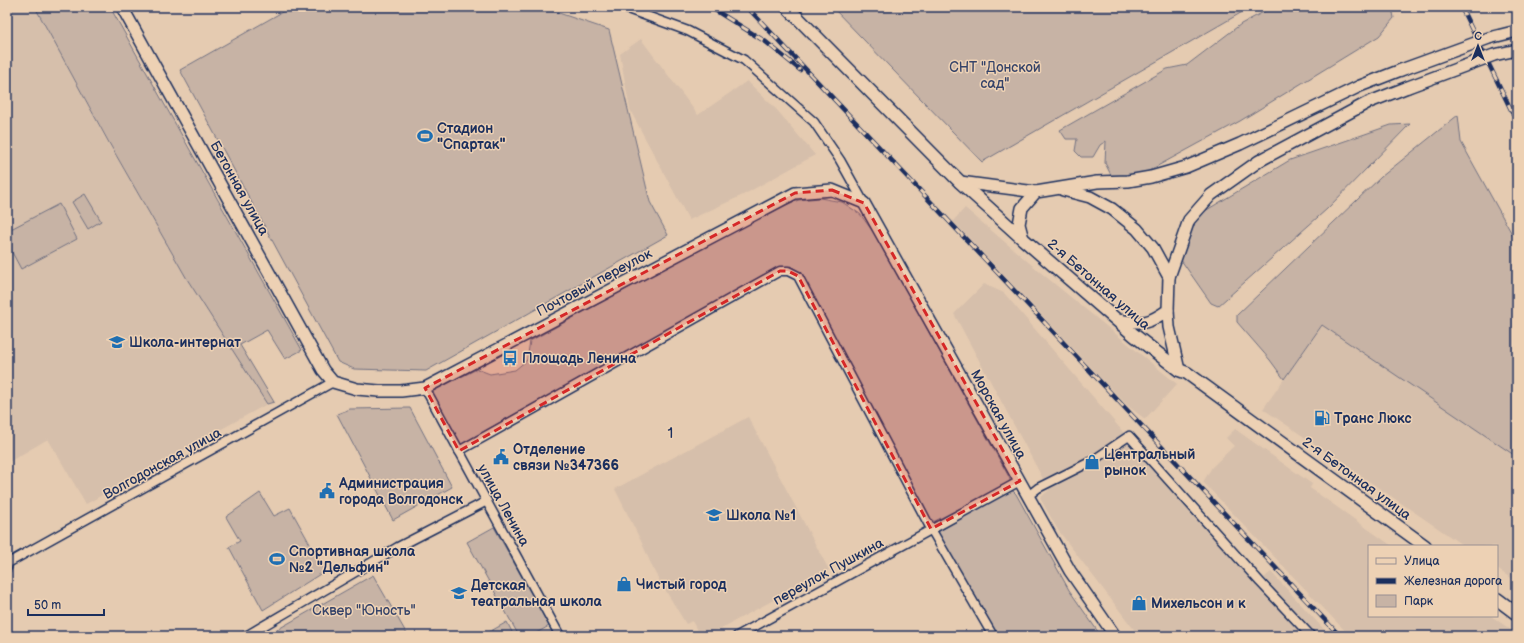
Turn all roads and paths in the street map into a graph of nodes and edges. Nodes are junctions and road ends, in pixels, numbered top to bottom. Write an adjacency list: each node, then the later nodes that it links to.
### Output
1 (122, 7): 15 (street, Бетонная улица)
2 (622, 7): 9 (street)
3 (787, 7): 6 (main road, 2-я Бетонная улица)
4 (1517, 32): 7 (street, bridge)
5 (1517, 50): 11 (street, bridge)
6 (960, 182): 8 (street); 10 (main road, 2-я Бетонная улица)
7 (1055, 189): 8 (street); 11 (street)
8 (1036, 192): 10 (street)
9 (864, 203): 16 (street, Почтовый переулок); 18 (street, Морская улица)
10 (1023, 239): 13 (main road, 2-я Бетонная улица)
11 (1170, 278): 12 (street)
12 (1168, 310): 13 (street); 14 (street)
13 (1117, 320): 14 (main road, 2-я Бетонная улица)
14 (1179, 370): 22 (main road, 2-я Бетонная улица)
15 (333, 382): 16 (street, Почтовый переулок); 23 (street, Волгодонская улица)
16 (425, 388): 17 (street, улица Ленина)
17 (459, 451): 20 (street, улица Ленина); 21 (street)
18 (1020, 481): 19 (street, Морская улица); 21 (street, переулок Пушкина)
19 (1028, 496): 30 (street, Морская улица); 31 (street)
20 (487, 500): 26 (street); 27 (street, улица Ленина)
21 (930, 529): 28 (street, переулок Пушкина); 29 (street)
22 (1424, 545)
23 (7, 568)
24 (1498, 600): 25 (main road)
25 (1517, 614)
26 (246, 636)
27 (560, 636)
28 (737, 636)
29 (993, 636)
30 (1115, 636)
31 (1311, 636)

